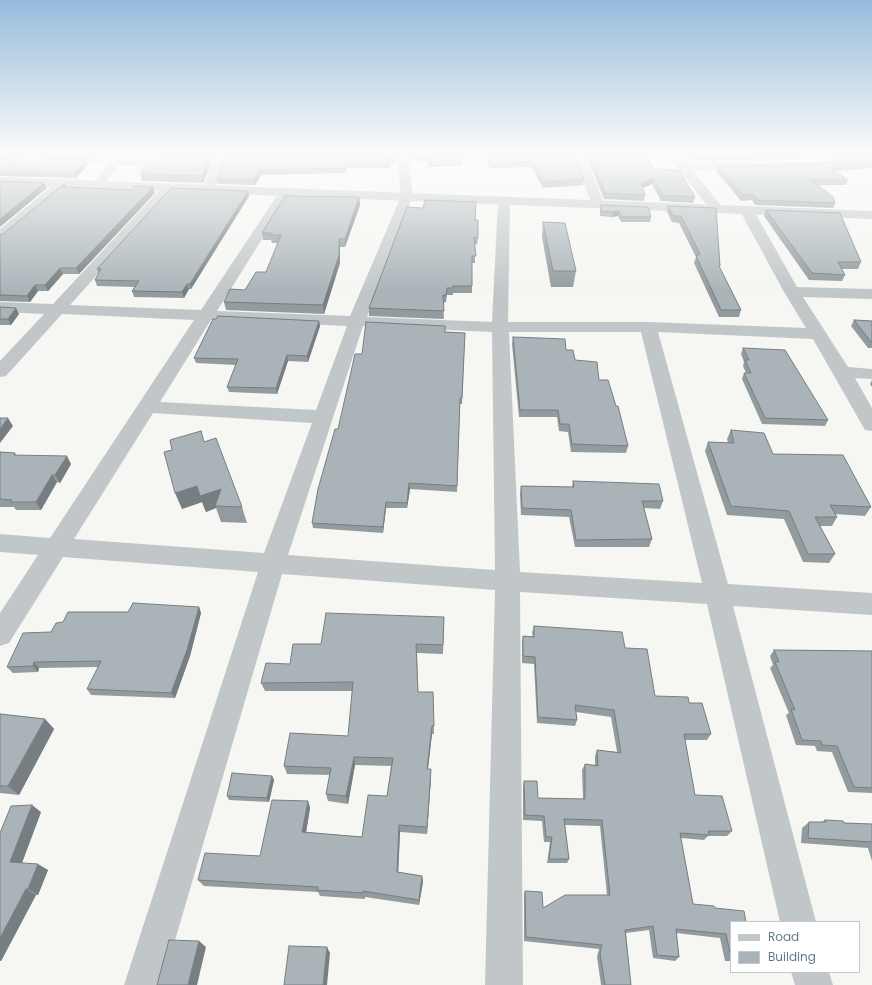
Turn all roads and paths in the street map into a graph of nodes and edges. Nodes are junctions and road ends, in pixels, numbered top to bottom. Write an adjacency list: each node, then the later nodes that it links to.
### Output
1 (43, 200): 13 (street)
2 (157, 200): 17 (street)
3 (280, 200): 18 (street)
4 (405, 200): 19 (street)
5 (484, 200): 8 (street)
6 (596, 200): 9 (street)
7 (709, 200): 10 (street)
8 (504, 201): 9 (street); 20 (street)
9 (598, 204): 10 (street)
10 (717, 209): 11 (street)
11 (747, 211): 12 (street); 14 (street)
12 (872, 215)
13 (0, 236)
14 (792, 292): 15 (street); 22 (street)
15 (872, 294)
16 (0, 307): 17 (street)
17 (57, 310): 18 (street); 23 (street)
18 (208, 315): 19 (street); 26 (street)
19 (357, 320): 20 (street); 27 (street)
20 (500, 327): 21 (street); 32 (street)
21 (648, 327): 22 (street); 33 (street)
22 (818, 334): 24 (street)
23 (0, 372)
24 (842, 372): 25 (street); 28 (street)
25 (872, 374)
26 (148, 407): 27 (street); 30 (street)
27 (324, 417): 31 (street)
28 (872, 425)
29 (0, 543): 30 (street)
30 (57, 548): 31 (street); 35 (street)
31 (273, 564): 32 (street); 38 (street)
32 (508, 581): 33 (street); 39 (street)
33 (718, 595): 34 (street); 36 (street)
34 (872, 604)
35 (0, 635)
36 (798, 921)
37 (810, 973): 40 (street)
38 (143, 985)
39 (504, 985)
40 (814, 985)

